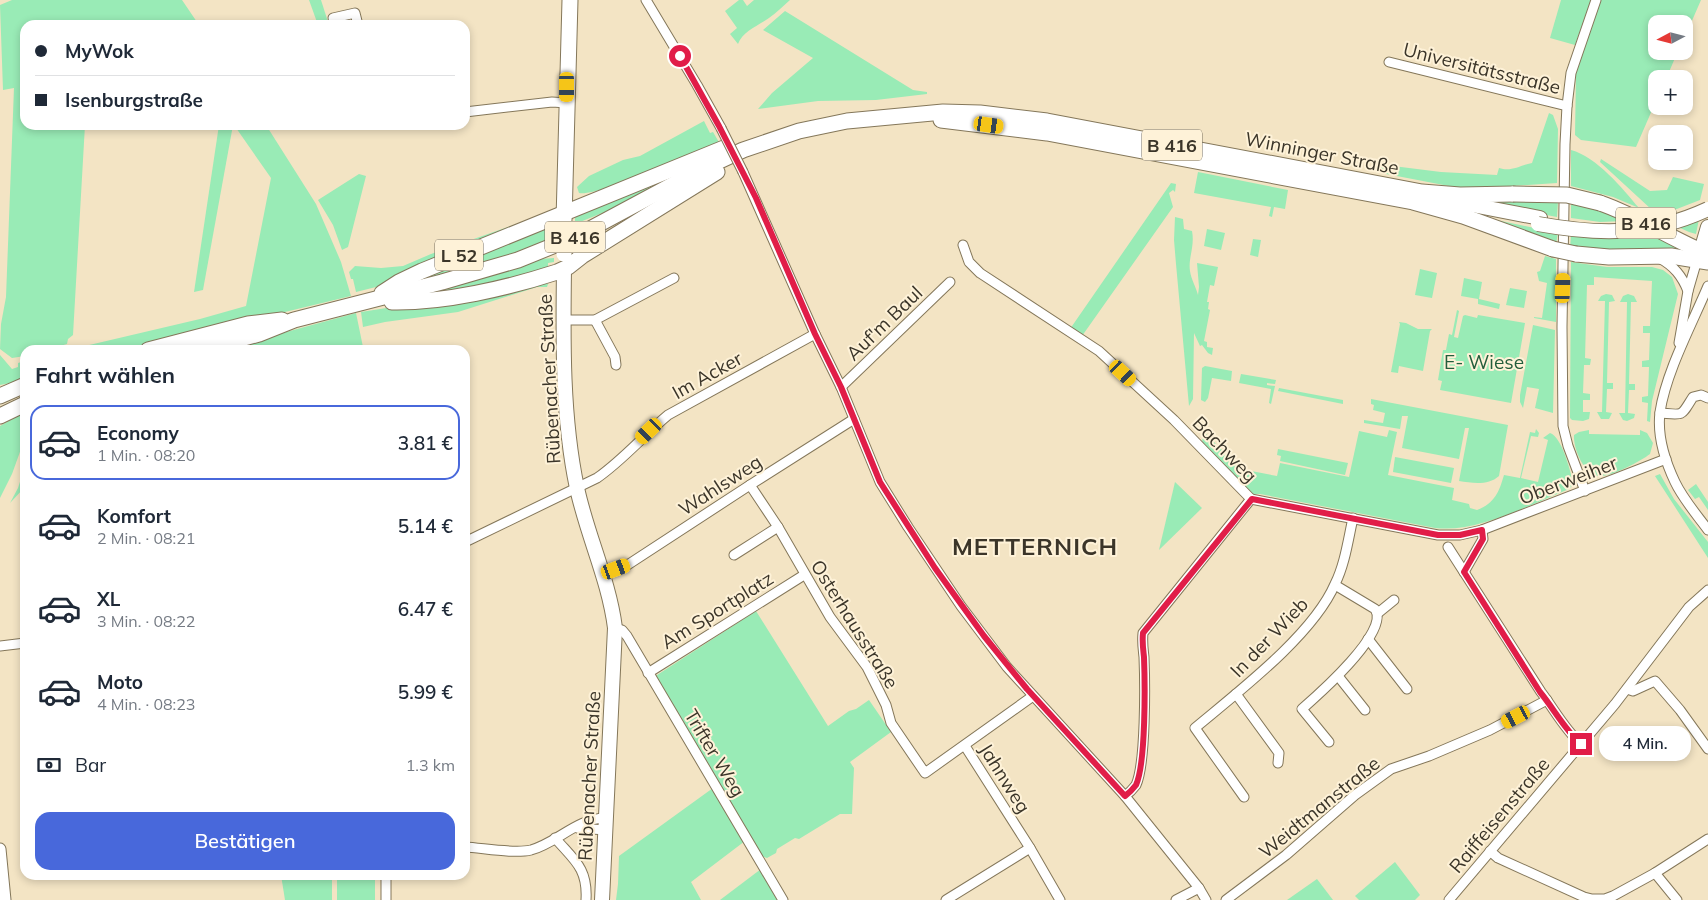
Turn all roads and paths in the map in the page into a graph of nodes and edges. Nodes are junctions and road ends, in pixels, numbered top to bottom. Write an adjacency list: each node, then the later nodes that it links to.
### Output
1 (570, 0): 7 (main road, Rübenacher Straße / B 416)
2 (646, 0): 29 (street, bridge)
3 (1596, 0): 8 (street, Universitätsstraße)
4 (334, 20): 5 (street)
5 (357, 20)
6 (1389, 62): 8 (street, Universitätsstraße)
7 (567, 103): 9 (street); 14 (main road, Rübenacher Straße / B 416)
8 (1567, 106): 45 (street, Universitätsstraße)
9 (470, 111)
10 (767, 141): 11 (main road, Winninger Straße / B 416); 14 (main road, B 416); 20 (main road); 25 (main road, B 416)
11 (1423, 198): 15 (main road); 18 (main road, Winninger Straße / B 416, bridge); 19 (main road, Winninger Straße / B 416, bridge)
12 (1708, 201): 15 (main road)
13 (1708, 209): 15 (main road, bridge)
14 (564, 212): 20 (main road, Rübenacher Straße / B 416, bridge); 25 (main road, L 52)
15 (1539, 221)
16 (1708, 227): 19 (main road)
17 (963, 245): 46 (street, Bachweg)
18 (1653, 256): 19 (main road, Winninger Straße / B 416); 24 (street)
19 (1704, 257): 24 (street)
20 (564, 261): 25 (main road, L 52); 27 (main road, Rübenacher Straße)
21 (674, 278): 28 (street)
22 (950, 282): 35 (street, Auf'm Baul)
23 (1708, 286): 32 (street)
24 (1688, 291): 32 (street)
25 (371, 300): 26 (main road, L 52)
26 (294, 320): 30 (main road, L 52); 31 (main road, L 52)
27 (564, 320): 28 (street); 44 (main road, Rübenacher Straße)
28 (595, 320): 33 (street)
29 (815, 334): 35 (street); 44 (street, Im Acker)
30 (168, 345)
31 (218, 345)
32 (1676, 361): 39 (street)
33 (616, 365)
34 (20, 387): 36 (main road)
35 (841, 387): 41 (street)
36 (0, 396)
37 (1708, 398): 39 (street)
38 (20, 406): 40 (main road)
39 (1660, 413): 42 (street)
40 (0, 416)
41 (854, 419): 43 (street, Wahlsweg); 70 (street)
42 (1666, 459): 45 (street, Oberweiher); 50 (street)
43 (750, 485): 48 (street, Osterhausstraße); 55 (street, Wahlsweg)
44 (577, 487): 51 (street, Im Acker); 55 (main road, Rübenacher Straße)
45 (1585, 491): 49 (street, Oberweiher)
46 (1252, 499): 47 (street, Oberweiher); 78 (street, Bachweg)
47 (1353, 518): 49 (street, Oberweiher); 57 (street, In der Wieb)
48 (778, 527): 53 (street); 56 (street, Osterhausstraße)
49 (1482, 530): 54 (street)
50 (1708, 530)
51 (470, 540)
52 (1448, 547): 54 (street)
53 (734, 555)
54 (1464, 572): 71 (street)
55 (602, 574): 61 (main road, Rübenacher Straße)
56 (804, 575): 65 (street, Am Sportplatz); 75 (street, Osterhausstraße)
57 (1335, 585): 60 (street); 69 (street, In der Wieb)
58 (1708, 590): 68 (street, Raiffeisenstraße)
59 (1394, 600): 60 (street)
60 (1378, 613): 62 (street)
61 (615, 628): 65 (street, Trifter Weg); 80 (main road, Rübenacher Straße)
62 (1368, 639): 66 (street); 67 (street)
63 (20, 644): 64 (street)
64 (0, 646)
65 (648, 673): 94 (street, Trifter Weg)
66 (1338, 676): 72 (street); 73 (street)
67 (1407, 689)
68 (1627, 689): 74 (street, Raiffeisenstraße); 76 (street)
69 (1236, 694): 77 (street, In der Wieb); 79 (street, In der Wieb)
70 (1033, 696): 75 (street, Jahnweg); 78 (street)
71 (1547, 700): 74 (street); 99 (street, Weidtmanstraße)
72 (1365, 710)
73 (1329, 742)
74 (1581, 744): 86 (street, Raiffeisenstraße)
75 (965, 746): 85 (street, Jahnweg)
76 (1708, 749)
77 (1278, 763)
78 (1125, 796): 89 (street)
79 (1244, 797)
80 (606, 824): 81 (street); 93 (main road, Rübenacher Straße)
81 (555, 838): 83 (street); 92 (street, Rübenacher Straße)
82 (1708, 839): 87 (street)
83 (470, 847)
84 (0, 848): 90 (street)
85 (1030, 848): 95 (street); 96 (street, Jahnweg)
86 (1490, 851): 87 (street); 100 (street, Raiffeisenstraße)
87 (1655, 873): 101 (street)
88 (386, 880): 91 (street)
89 (1199, 888): 97 (street); 98 (street)
90 (5, 900)
91 (386, 900)
92 (586, 900)
93 (602, 900)
94 (783, 900)
95 (946, 900)
96 (1060, 900)
97 (1176, 900)
98 (1206, 900)
99 (1226, 900)
100 (1449, 900)
101 (1678, 900)

